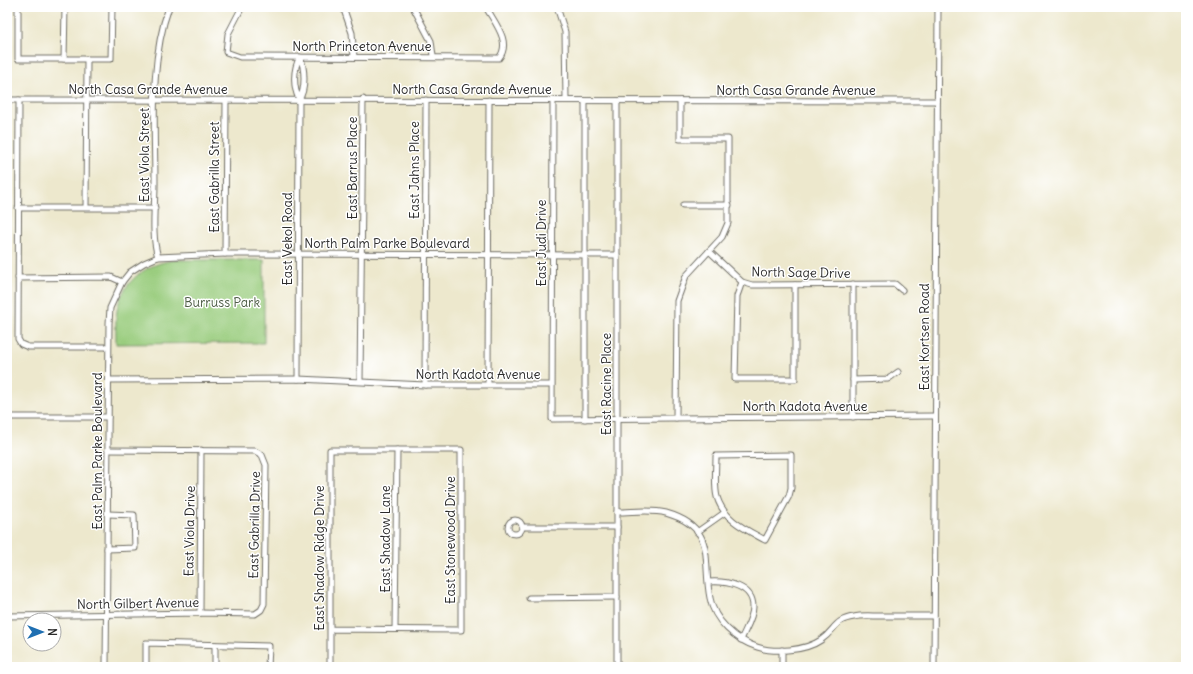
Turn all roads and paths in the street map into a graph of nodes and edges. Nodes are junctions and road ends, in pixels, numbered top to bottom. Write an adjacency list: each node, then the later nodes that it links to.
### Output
1 (18, 7): 14 (street)
2 (65, 7): 14 (street)
3 (112, 7): 15 (street)
4 (169, 7): 16 (street, East Viola Street)
5 (242, 7): 12 (street, North Princeton Avenue)
6 (343, 7): 13 (street)
7 (413, 7): 11 (street)
8 (486, 7): 11 (street, North Princeton Avenue)
9 (557, 7): 26 (street)
10 (938, 7): 30 (street, East Kortsen Road)
11 (432, 56): 13 (street, North Princeton Avenue)
12 (300, 57): 13 (street, North Princeton Avenue); 22 (street, East Vekol Road)
13 (354, 57)
14 (64, 59): 15 (street)
15 (87, 59): 20 (street)
16 (156, 99): 20 (street, North Casa Grande Avenue); 21 (street, North Casa Grande Avenue); 35 (street, East Viola Street)
17 (363, 99): 22 (street, North Casa Grande Avenue); 23 (street, North Casa Grande Avenue); 39 (street, East Barrus Place)
18 (7, 100): 19 (street, North Casa Grande Avenue)
19 (18, 100): 20 (street, North Casa Grande Avenue); 34 (street)
20 (87, 100): 33 (street)
21 (226, 100): 22 (street, North Casa Grande Avenue); 37 (street, East Gabrilla Street)
22 (299, 100): 38 (street, East Vekol Road)
23 (426, 100): 24 (street, North Casa Grande Avenue); 40 (street, East Jahns Place)
24 (489, 100): 25 (street, North Casa Grande Avenue); 41 (street)
25 (553, 100): 26 (street, North Casa Grande Avenue); 42 (street, East Judi Drive)
26 (566, 100): 27 (street, North Casa Grande Avenue)
27 (585, 101): 28 (street, North Casa Grande Avenue); 43 (street)
28 (617, 101): 29 (street, North Casa Grande Avenue); 44 (street, East Racine Place)
29 (680, 101): 30 (street, North Casa Grande Avenue); 32 (street)
30 (937, 101): 61 (street, East Kortsen Road)
31 (684, 205): 32 (street)
32 (729, 205): 36 (street)
33 (86, 207): 34 (street); 35 (street)
34 (18, 208): 46 (street)
35 (155, 208): 45 (street, East Viola Street)
36 (709, 250): 48 (street, North Sage Drive); 65 (street)
37 (225, 254): 38 (street, North Palm Parke Boulevard); 45 (street, North Palm Parke Boulevard)
38 (298, 254): 39 (street, North Palm Parke Boulevard); 54 (street, East Vekol Road)
39 (362, 254): 40 (street, North Palm Parke Boulevard); 57 (street, East Barrus Place)
40 (425, 255): 41 (street, North Palm Parke Boulevard); 59 (street, East Jahns Place)
41 (489, 255): 42 (street, North Palm Parke Boulevard); 58 (street)
42 (552, 255): 43 (street, North Palm Parke Boulevard); 60 (street, East Judi Drive)
43 (585, 255): 44 (street, North Palm Parke Boulevard); 66 (street)
44 (617, 255): 67 (street, East Racine Place)
45 (158, 257): 47 (street, East Palm Parke Boulevard)
46 (18, 278): 47 (street); 52 (street)
47 (122, 282): 52 (street, East Palm Parke Boulevard)
48 (742, 282): 50 (street, North Sage Drive); 50 (street)
49 (853, 284): 50 (street, North Sage Drive); 51 (street, North Sage Drive); 56 (street)
50 (795, 285)
51 (902, 290)
52 (108, 347): 55 (street, East Palm Parke Boulevard)
53 (898, 372): 56 (street)
54 (298, 379): 55 (street, North Kadota Avenue); 57 (street, North Kadota Avenue)
55 (109, 380): 63 (street, East Palm Parke Boulevard)
56 (853, 380): 64 (street)
57 (360, 381): 59 (street, North Kadota Avenue)
58 (488, 384): 59 (street, North Kadota Avenue); 60 (street, North Kadota Avenue)
59 (425, 385)
60 (551, 385): 66 (street, North Kadota Avenue)
61 (934, 416): 64 (street, North Kadota Avenue); 85 (street, East Kortsen Road)
62 (7, 417): 63 (street)
63 (108, 417): 68 (street, East Palm Parke Boulevard)
64 (853, 417): 65 (street, North Kadota Avenue)
65 (676, 418): 67 (street, North Kadota Avenue)
66 (585, 419): 67 (street, North Kadota Avenue)
67 (617, 419): 71 (street, East Racine Place)
68 (108, 450): 69 (street); 73 (street, East Palm Parke Boulevard)
69 (201, 450): 81 (street, East Gabrilla Drive); 82 (street, East Viola Drive)
70 (397, 450): 86 (street, East Shadow Ridge Drive); 87 (street, East Shadow Lane); 87 (street, East Stonewood Drive)
71 (617, 512): 75 (street, East Racine Place); 76 (street)
72 (724, 513): 72 (street); 76 (street)
73 (108, 514): 77 (street, East Palm Parke Boulevard); 77 (street)
74 (522, 527): 75 (street)
75 (617, 527): 79 (street, East Racine Place)
76 (698, 532): 78 (street)
77 (107, 549): 83 (street, East Palm Parke Boulevard)
78 (708, 582): 88 (street); 88 (street)
79 (617, 597): 80 (street); 96 (street, East Racine Place)
80 (528, 598)
81 (264, 604): 82 (street, North Gilbert Avenue)
82 (200, 613): 83 (street, North Gilbert Avenue)
83 (106, 615): 84 (street, North Gilbert Avenue); 91 (street, East Palm Parke Boulevard)
84 (7, 616)
85 (933, 616): 90 (street); 98 (street, East Kortsen Road)
86 (330, 629): 87 (street); 95 (street, East Shadow Ridge Drive)
87 (395, 629)
88 (741, 640): 90 (street)
89 (215, 645): 92 (street); 93 (street); 94 (street)
90 (782, 650): 97 (street)
91 (106, 667)
92 (146, 667)
93 (215, 667)
94 (268, 667)
95 (330, 667)
96 (617, 667)
97 (782, 667)
98 (934, 667)

